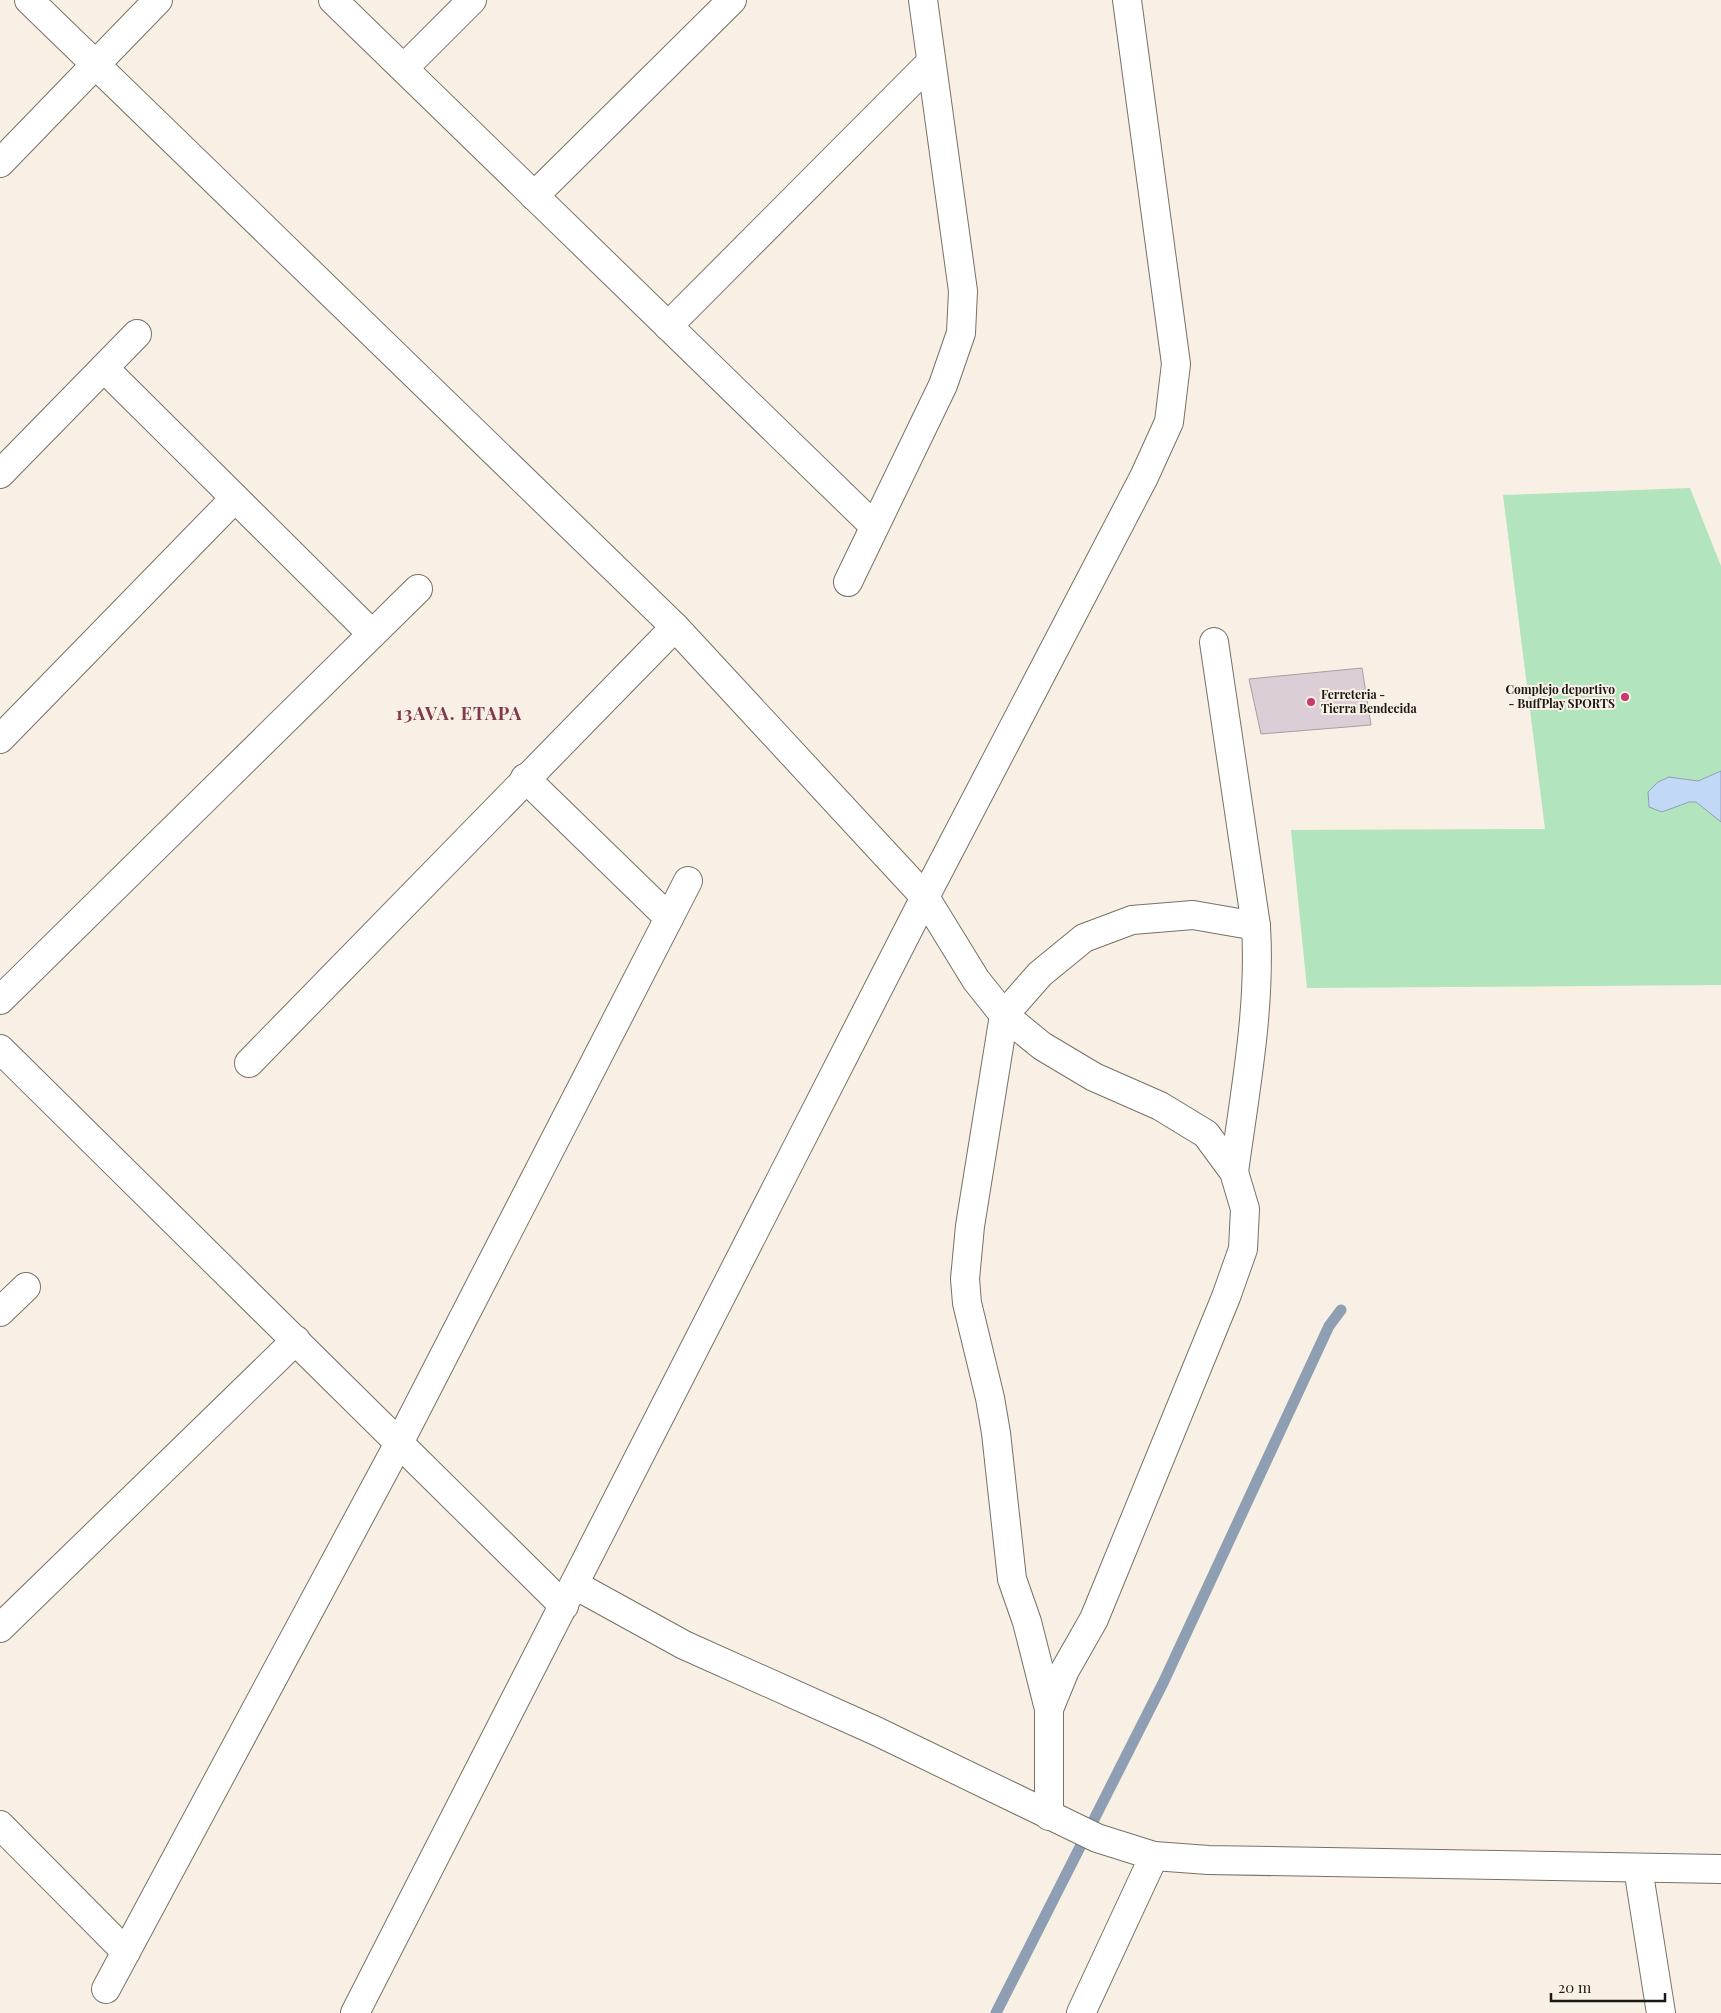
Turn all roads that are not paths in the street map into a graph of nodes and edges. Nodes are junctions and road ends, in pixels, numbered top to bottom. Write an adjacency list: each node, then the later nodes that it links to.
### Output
1 (28, 0): 9 (street)
2 (158, 0): 9 (street)
3 (333, 0): 10 (street)
4 (472, 0): 10 (street)
5 (732, 0): 12 (street)
6 (923, 0): 8 (street)
7 (1127, 0): 27 (street)
8 (931, 62): 13 (street); 18 (street)
9 (95, 65): 11 (street); 21 (street)
10 (404, 68): 12 (street)
11 (0, 163)
12 (534, 196): 13 (street)
13 (668, 326): 18 (street)
14 (137, 334): 15 (street)
15 (104, 368): 16 (street); 17 (street)
16 (0, 474)
17 (235, 498): 22 (street); 24 (street)
18 (874, 526): 19 (street)
19 (848, 582)
20 (418, 589): 22 (street)
21 (675, 626): 25 (street); 27 (street)
22 (372, 634): 30 (street)
23 (1214, 642): 29 (street)
24 (0, 739)
25 (525, 778): 28 (street); 33 (street)
26 (688, 881): 28 (street)
27 (925, 897): 31 (street); 39 (street)
28 (669, 918): 38 (street)
29 (1256, 926): 31 (street); 34 (street)
30 (0, 1000)
31 (1004, 1016): 34 (street); 41 (street)
32 (0, 1049): 37 (street)
33 (249, 1063)
34 (1234, 1172): 41 (street)
35 (26, 1287): 36 (street)
36 (0, 1312)
37 (296, 1340): 38 (street); 40 (street)
38 (399, 1443): 39 (street); 47 (street)
39 (570, 1595): 42 (street); 49 (street)
40 (0, 1628)
41 (1050, 1710): 42 (street)
42 (1049, 1816): 44 (street)
43 (0, 1825): 47 (street)
44 (1154, 1856): 45 (street); 50 (street)
45 (1638, 1868): 46 (street); 51 (street)
46 (1721, 1870)
47 (126, 1952): 48 (street)
48 (106, 1990)
49 (356, 2013)
50 (1081, 2013)
51 (1661, 2013)

